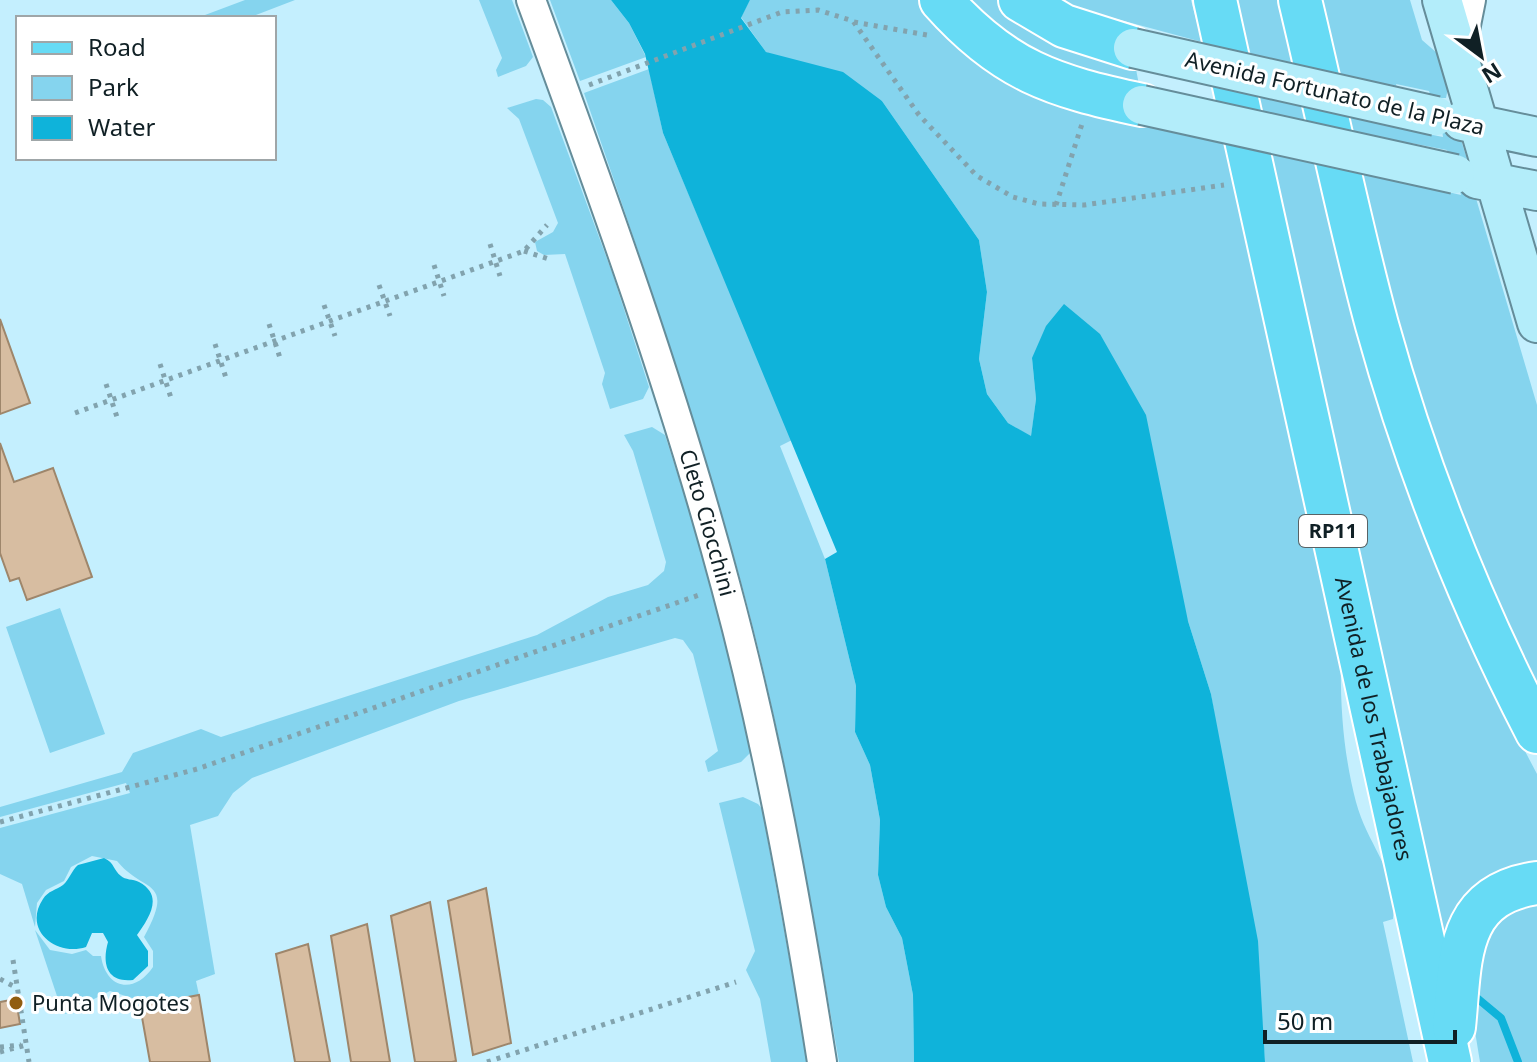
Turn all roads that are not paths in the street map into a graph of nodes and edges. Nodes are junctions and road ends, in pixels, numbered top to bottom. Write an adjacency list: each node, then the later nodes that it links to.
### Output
1 (531, 0): 18 (street, Cleto Ciocchini)
2 (941, 0): 10 (main road)
3 (1020, 0): 8 (main road)
4 (1215, 0): 19 (main road, Avenida de los Trabajadores / RP11)
5 (1300, 0): 16 (main road)
6 (1442, 0): 9 (main road)
7 (1471, 0): 9 (street)
8 (1133, 48): 11 (main road, Avenida Fortunato de la Plaza, bridge)
9 (1459, 56): 11 (main road)
10 (1142, 105): 13 (main road, bridge)
11 (1481, 126): 12 (main road, Avenida Fortunato de la Plaza); 13 (main road)
12 (1537, 137)
13 (1498, 183): 14 (main road); 15 (main road)
14 (1537, 191)
15 (1537, 323)
16 (1537, 732)
17 (1537, 883): 19 (main road)
18 (822, 1062)
19 (1450, 1062)

